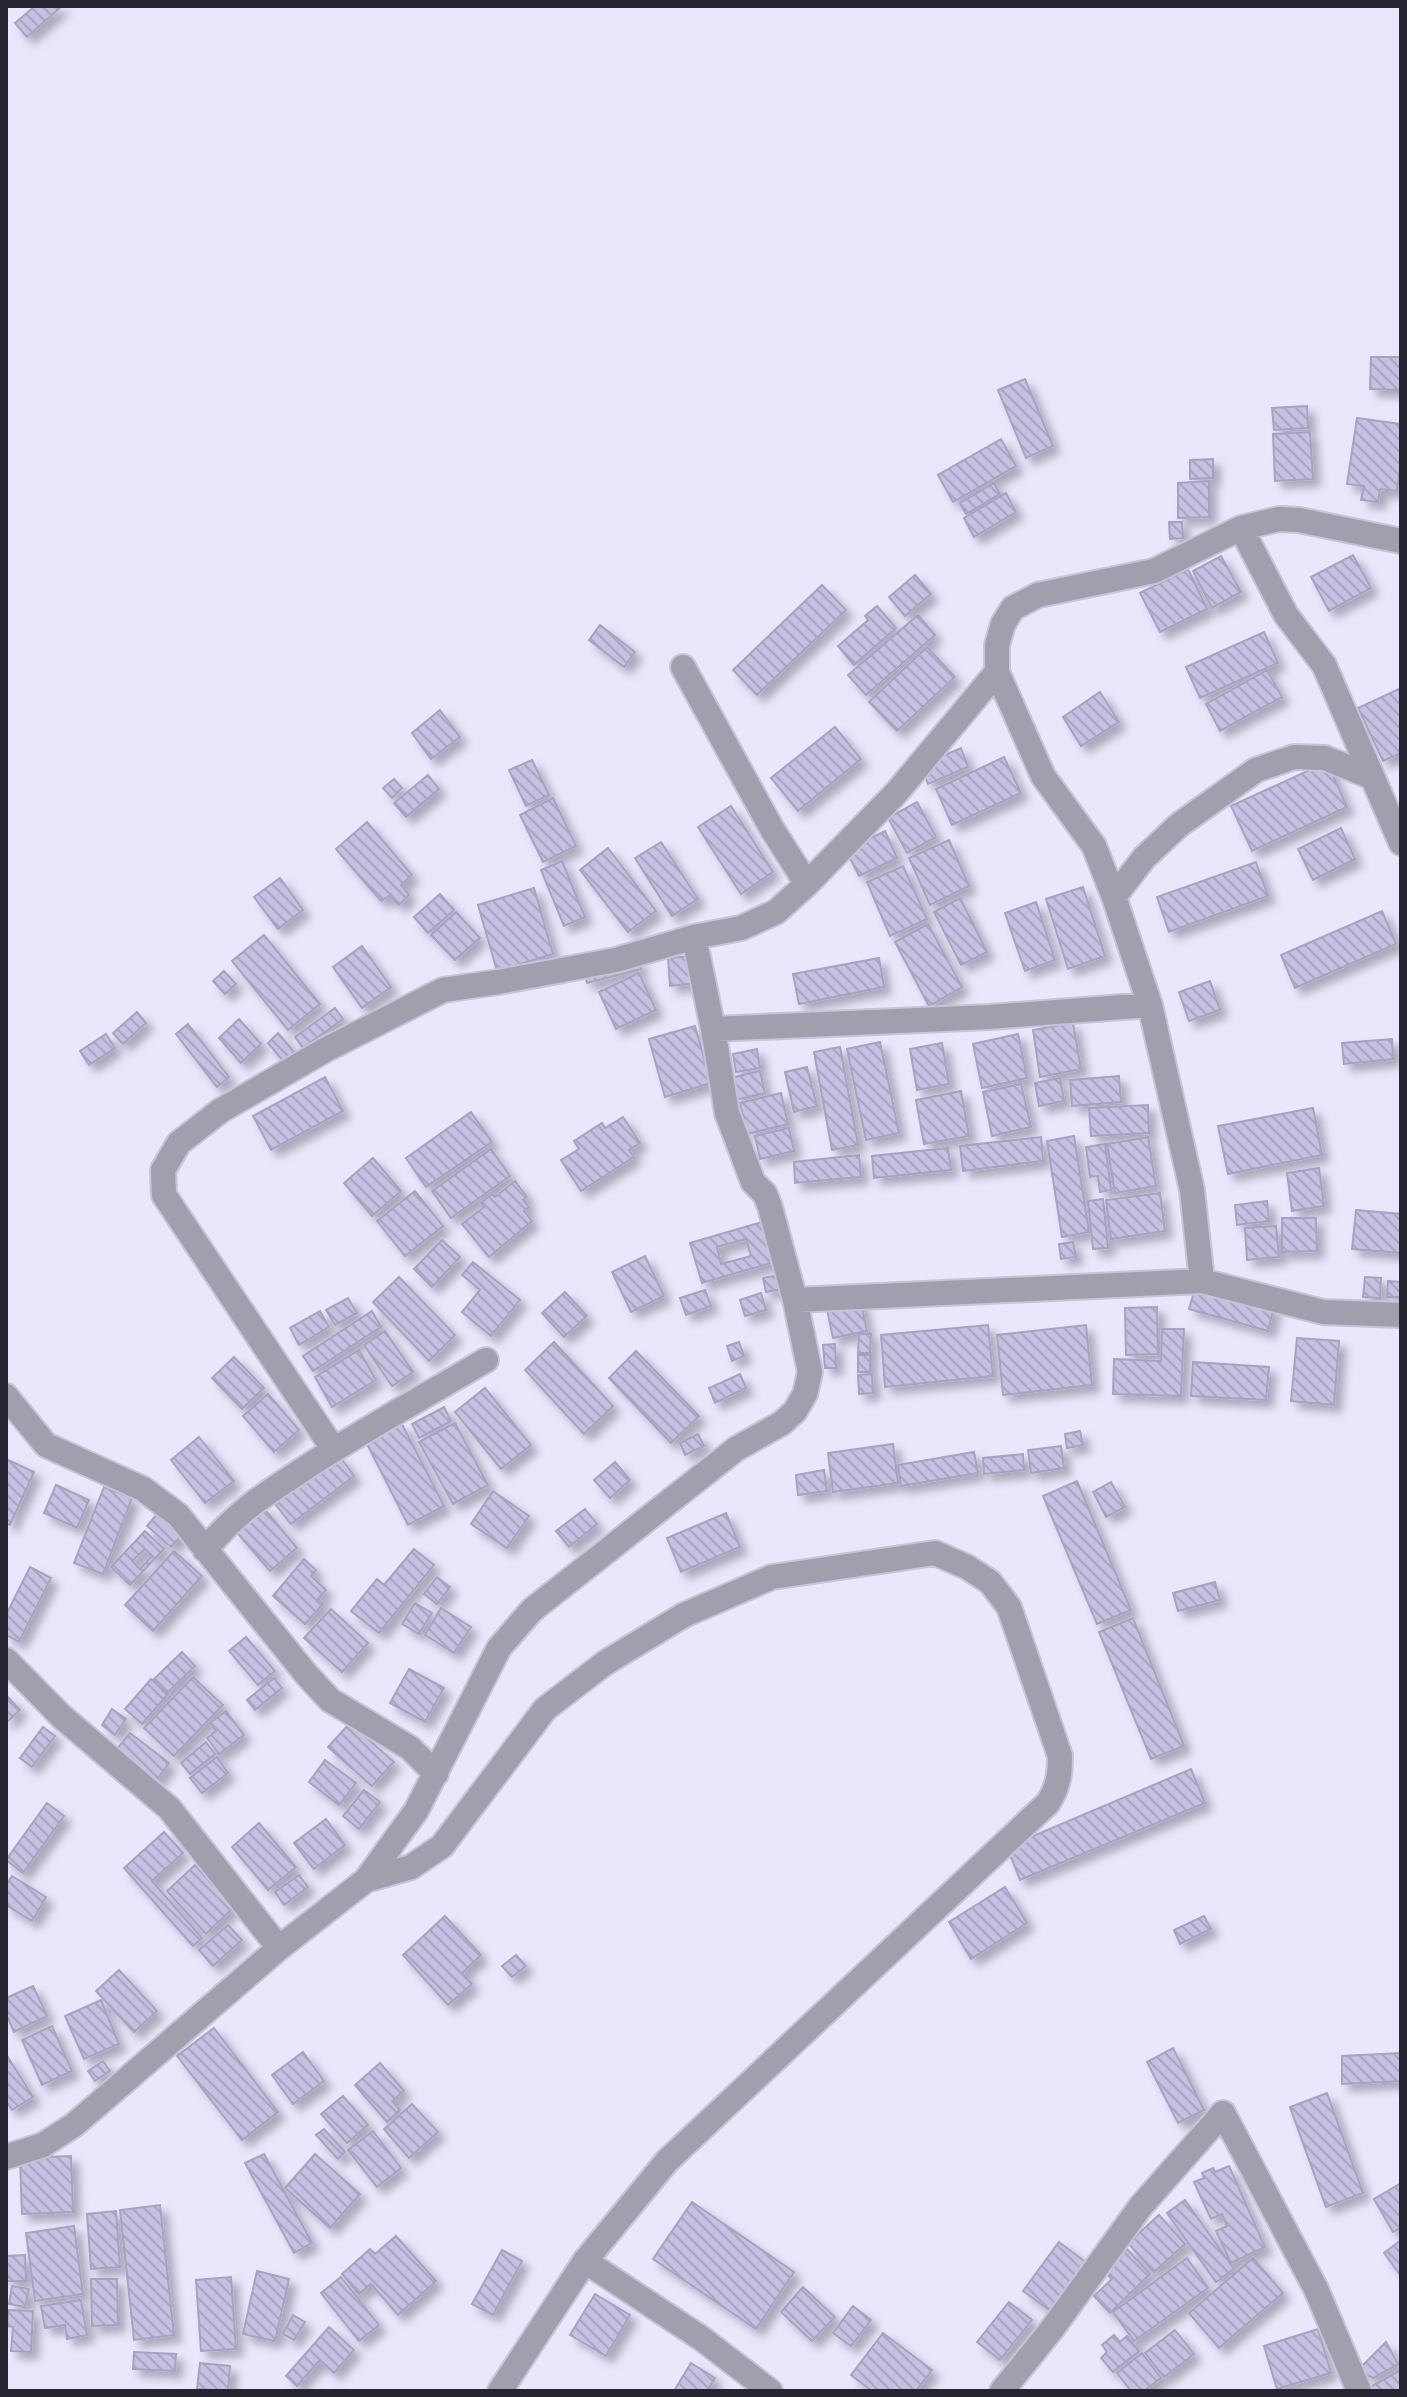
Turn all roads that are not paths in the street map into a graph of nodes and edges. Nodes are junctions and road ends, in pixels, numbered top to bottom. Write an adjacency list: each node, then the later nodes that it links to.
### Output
1 (1241, 528): 2 (street); 4 (street); 5 (street)
2 (1401, 541)
3 (683, 667): 7 (street)
4 (997, 672): 7 (street); 8 (street)
5 (1384, 788): 6 (street); 8 (street)
6 (1401, 843)
7 (807, 884): 9 (street)
8 (1114, 897): 10 (street)
9 (694, 937): 11 (street); 17 (street)
10 (1150, 1005): 11 (street); 12 (street)
11 (713, 1029): 13 (street)
12 (1202, 1281): 13 (street); 14 (street)
13 (795, 1300): 20 (street)
14 (1401, 1315)
15 (486, 1360): 17 (street)
16 (6, 1396): 18 (street)
17 (334, 1450): 18 (street)
18 (205, 1550): 20 (street)
19 (6, 1660): 22 (street)
20 (436, 1774): 21 (street)
21 (366, 1880): 22 (street); 24 (street)
22 (279, 1948): 23 (street)
23 (6, 2157)
24 (585, 2261): 25 (street); 26 (street)
25 (500, 2391)
26 (770, 2391)
27 (1002, 2391): 28 (street)
28 (1359, 2391)

